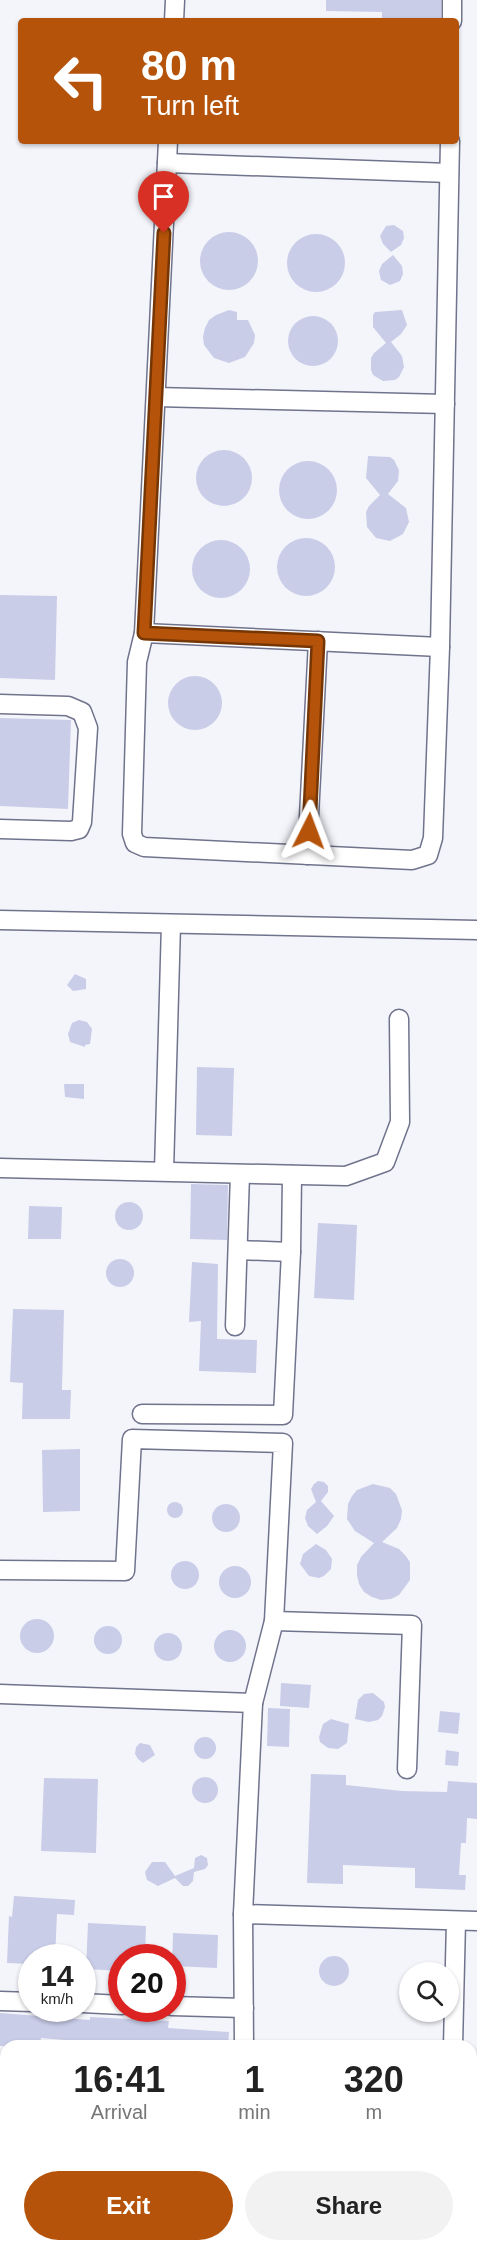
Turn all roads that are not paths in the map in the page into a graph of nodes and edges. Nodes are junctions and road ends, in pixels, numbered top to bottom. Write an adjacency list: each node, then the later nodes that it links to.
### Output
1 (175, 0): 3 (street)
2 (452, 0): 4 (street)
3 (174, 18)
4 (452, 18)
5 (168, 144): 7 (street)
6 (450, 144): 8 (street)
7 (167, 163): 8 (street); 9 (street)
8 (449, 173): 10 (street)
9 (156, 397): 10 (street); 11 (street)
10 (445, 404): 13 (street)
11 (144, 633): 12 (street); 16 (street)
12 (318, 641): 13 (street); 16 (street)
13 (440, 647): 16 (street)
14 (0, 704): 15 (street)
15 (0, 830)
16 (308, 855)
17 (0, 920): 18 (street)
18 (171, 924): 19 (street); 22 (street)
19 (477, 930)
20 (399, 1019): 24 (street)
21 (0, 1168): 22 (street)
22 (164, 1171): 23 (street)
23 (240, 1174): 24 (street); 25 (street)
24 (292, 1175): 26 (street)
25 (238, 1250): 26 (street); 27 (street)
26 (291, 1252): 28 (street)
27 (235, 1326)
28 (142, 1414)
29 (0, 1570): 30 (street)
30 (274, 1621): 32 (street); 33 (street)
31 (0, 1694): 32 (street)
32 (253, 1703): 34 (street)
33 (407, 1769)
34 (243, 1914): 35 (street); 40 (street)
35 (456, 1921): 36 (street); 42 (street)
36 (477, 1922)
37 (0, 2001): 38 (street)
38 (18, 2002)
39 (186, 2006): 40 (street)
40 (244, 2008): 41 (street)
41 (244, 2040)
42 (453, 2040)

